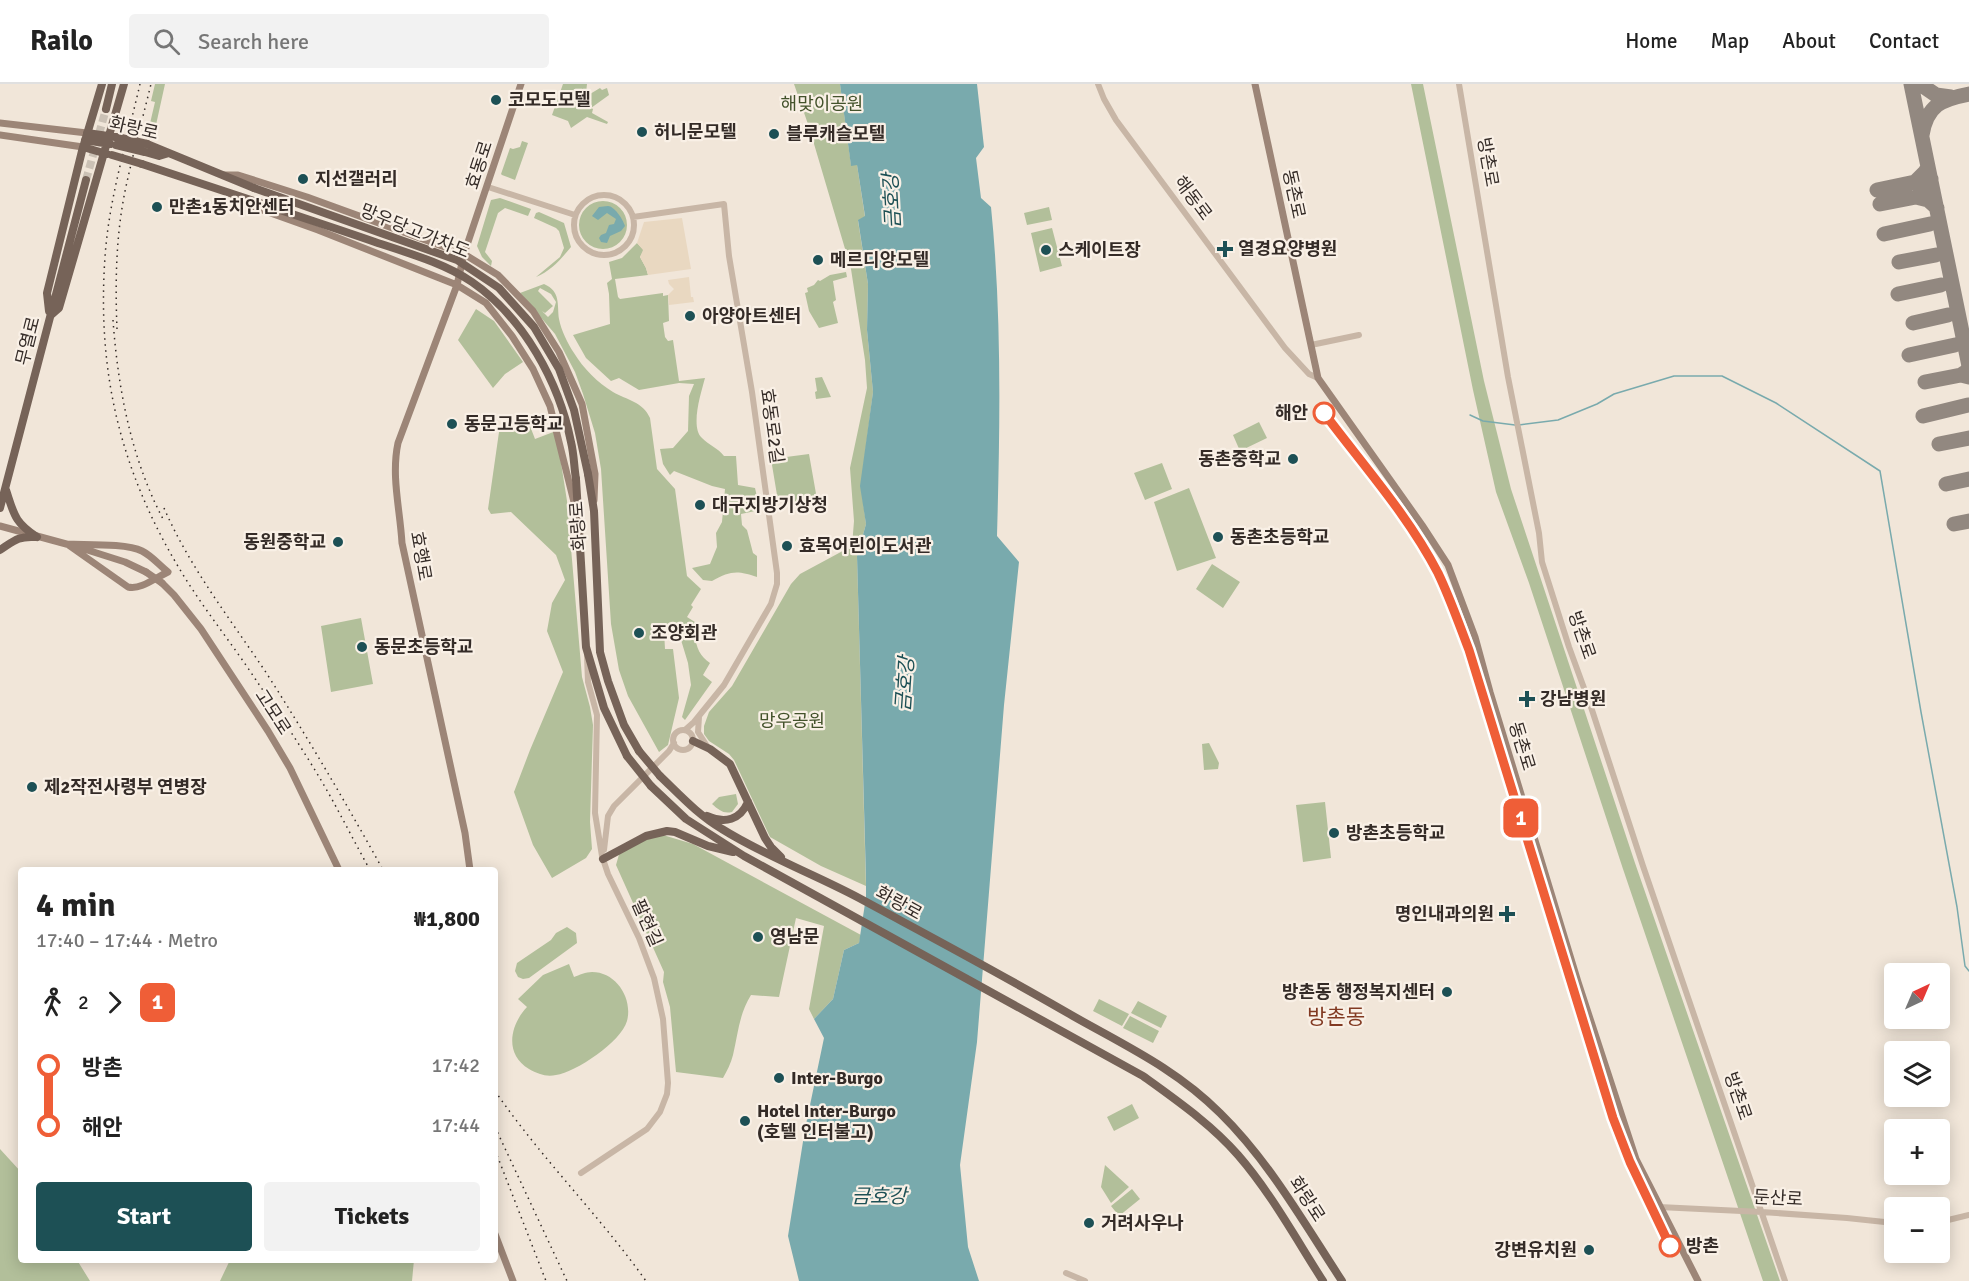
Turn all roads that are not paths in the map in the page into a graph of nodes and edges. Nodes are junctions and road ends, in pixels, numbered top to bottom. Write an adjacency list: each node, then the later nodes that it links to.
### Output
1 (102, 84): 11 (main road)
2 (112, 84): 8 (main road)
3 (124, 84): 12 (main road)
4 (521, 84): 16 (main road, 효동로)
5 (1098, 84): 27 (street, 해동로)
6 (1255, 84): 26 (main road, 동촌로)
7 (1459, 84): 56 (street, 방촌로)
8 (106, 109)
9 (0, 123): 11 (main road, 화랑로)
10 (0, 135): 11 (main road, 화랑로)
11 (85, 140): 12 (main road, 화랑로); 13 (main road, 화랑로); 24 (main road)
12 (112, 141): 13 (main road); 14 (main road, 화랑로, bridge)
13 (108, 154): 18 (main road, 화랑로, bridge); 24 (main road)
14 (219, 174): 17 (main road, 화랑로); 22 (main road)
15 (86, 180): 24 (main road, 무열로)
16 (488, 187): 20 (street); 22 (main road, 효동로)
17 (254, 188): 28 (main road, 망우당고가차도, bridge)
18 (238, 195): 19 (main road, 화랑로); 23 (main road)
19 (254, 201): 29 (main road, 망우당고가차도, bridge)
20 (575, 215): 21 (street); 21 (street)
21 (633, 216): 39 (street, 효동로2길)
22 (464, 254): 23 (main road, 효행로); 32 (main road)
23 (457, 285): 33 (main road); 52 (main road, 효행로)
24 (50, 316): 30 (main road, 무열로)
25 (1359, 335): 26 (street)
26 (1311, 345): 27 (main road, 동촌로)
27 (1318, 378): 55 (main road, 동촌로)
28 (588, 474): 32 (main road, 화랑로)
29 (576, 479): 33 (main road, 화랑로)
30 (5, 488): 31 (main road, 무열로); 35 (main road)
31 (0, 508)
32 (594, 511): 48 (main road, 화랑로, bridge)
33 (577, 517): 38 (main road, 화랑로)
34 (0, 526): 35 (main road)
35 (37, 537): 36 (main road); 37 (main road)
36 (67, 544): 36 (main road); 51 (main road, 고모로, bridge)
37 (0, 550)
38 (586, 646): 49 (main road, 화랑로, bridge); 50 (street, 팔현길)
39 (699, 715): 40 (street, 효동로2길); 44 (street)
40 (694, 722): 41 (street); 42 (street)
41 (685, 730): 42 (street); 43 (street)
42 (692, 741): 44 (main road); 45 (street)
43 (674, 743): 45 (street); 46 (street)
44 (708, 748): 47 (main road)
45 (680, 749): 46 (street)
46 (669, 751): 50 (street)
47 (748, 802): 48 (main road); 53 (main road)
48 (693, 808): 53 (main road, 화랑로)
49 (744, 856): 50 (main road); 64 (main road, 화랑로)
50 (603, 858): 54 (street, 팔현길)
51 (338, 867)
52 (470, 867)
53 (801, 870): 65 (main road, 화랑로)
54 (581, 1173)
55 (1659, 1207): 56 (street, 둔산로); 66 (main road, 동촌로)
56 (1762, 1212): 59 (street, 둔산로); 67 (street, 방촌로)
57 (1969, 1215): 58 (street)
58 (1950, 1220)
59 (1884, 1222)
60 (498, 1242): 62 (main road)
61 (1066, 1273): 63 (street)
62 (513, 1281)
63 (1085, 1281)
64 (1323, 1281)
65 (1342, 1281)
66 (1698, 1281)
67 (1785, 1281)

